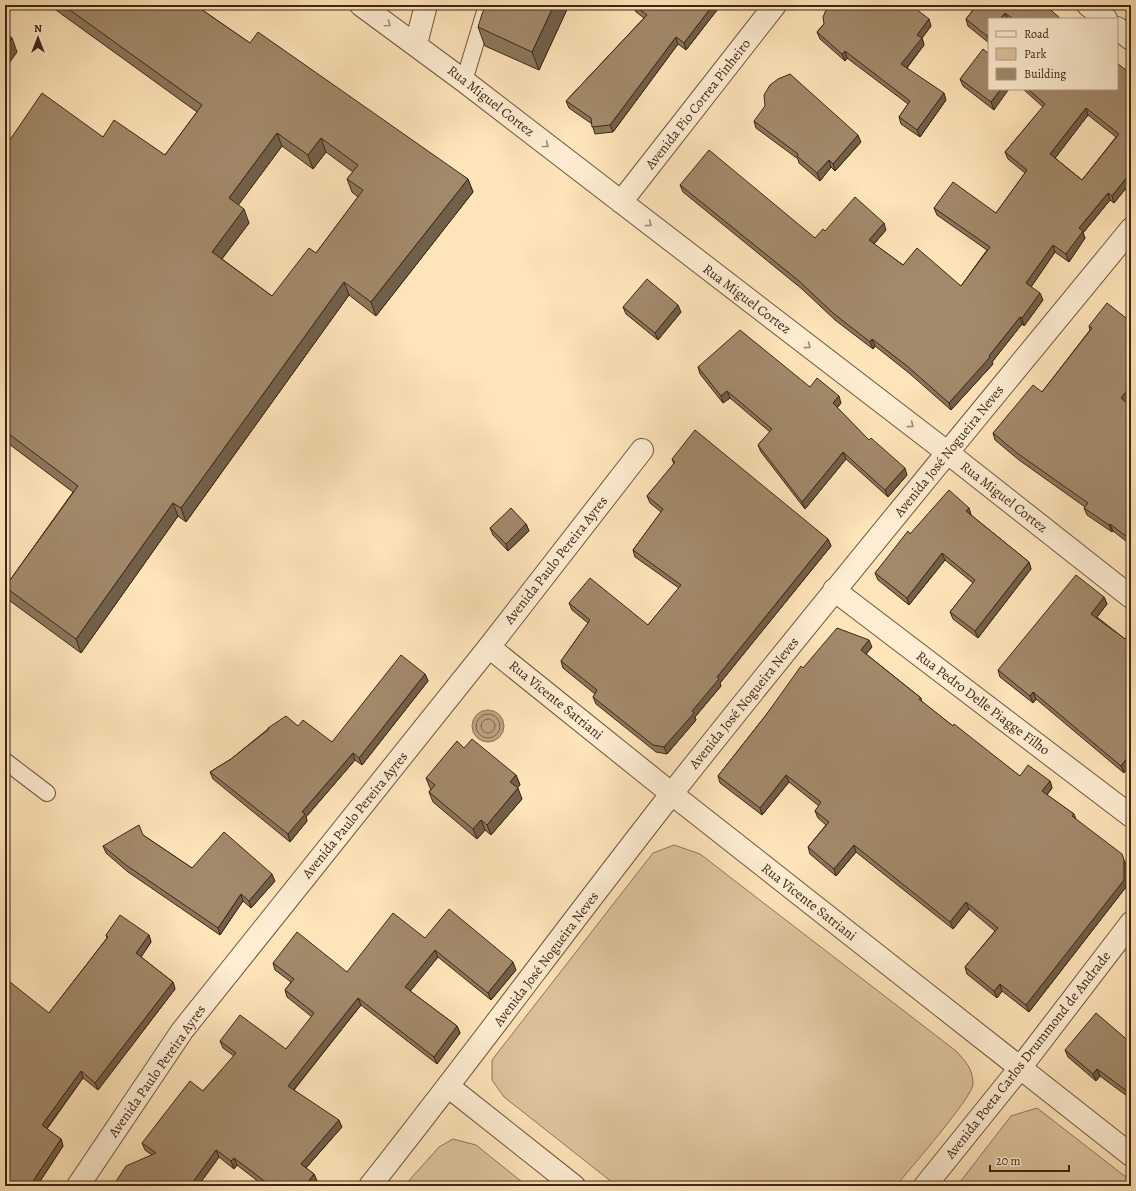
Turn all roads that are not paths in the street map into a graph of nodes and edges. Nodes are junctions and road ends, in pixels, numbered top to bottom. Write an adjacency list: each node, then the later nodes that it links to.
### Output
1 (361, 5): 9 (street, Rua Miguel Cortez, one-way to 9)
2 (426, 5): 9 (street)
3 (487, 5): 10 (lane)
4 (775, 5): 11 (street, Avenida Pio Correa Pinheiro)
5 (1088, 5): 6 (street)
6 (1105, 18)
7 (1118, 29): 8 (street)
8 (1131, 39)
9 (416, 44): 10 (street, Rua Miguel Cortez)
10 (464, 81): 11 (street, Rua Miguel Cortez, one-way to 11)
11 (621, 202): 14 (street, Rua Miguel Cortez, one-way to 14)
12 (1131, 229): 14 (street, Avenida José Nogueira Neves)
13 (642, 450): 17 (street, Avenida Paulo Pereira Ayres)
14 (948, 453): 15 (street, Avenida José Nogueira Neves); 16 (street, Rua Miguel Cortez)
15 (834, 590): 20 (street, Avenida José Nogueira Neves); 21 (street, Rua Pedro Delle Piagge Filho)
16 (1131, 597)
17 (489, 647): 20 (street, Rua Vicente Satriani); 26 (street, Avenida Paulo Pereira Ayres)
18 (5, 761): 19 (lane)
19 (47, 793)
20 (672, 794): 23 (street, Rua Vicente Satriani); 24 (street, Avenida José Nogueira Neves)
21 (1131, 816)
22 (1131, 923): 23 (street, Avenida Poeta Carlos Drummond de Andrade)
23 (1020, 1068): 25 (street, Rua Vicente Satriani); 29 (street, Avenida Poeta Carlos Drummond de Andrade)
24 (449, 1087): 27 (street, Avenida José Nogueira Neves); 28 (street)
25 (1131, 1155)
26 (78, 1186)
27 (370, 1186)
28 (574, 1186)
29 (925, 1186)

